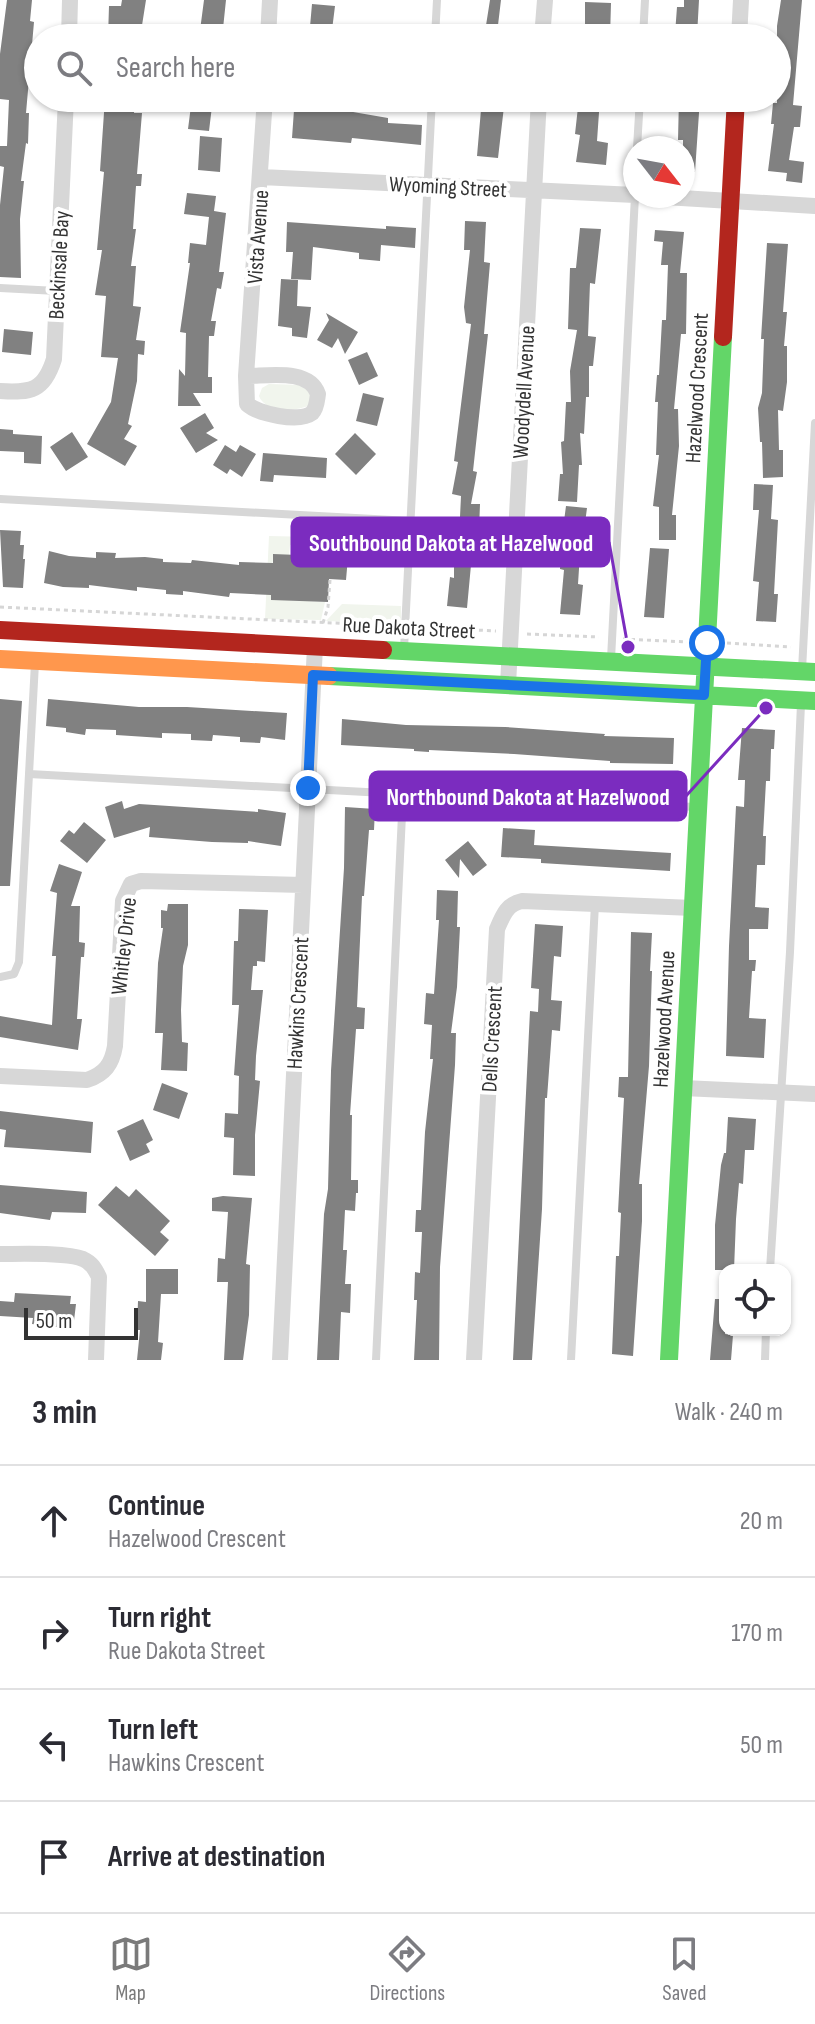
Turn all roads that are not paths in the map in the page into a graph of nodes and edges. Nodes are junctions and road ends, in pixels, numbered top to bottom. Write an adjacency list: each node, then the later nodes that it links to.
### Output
1 (70, 0): 7 (street)
2 (270, 0): 8 (street)
3 (437, 0): 9 (lane)
4 (545, 0): 10 (street)
5 (645, 0): 11 (lane)
6 (741, 0): 12 (street)
7 (69, 24)
8 (269, 24)
9 (436, 24)
10 (543, 24)
11 (644, 24)
12 (740, 24)
13 (65, 112): 29 (street, Beckinsale Bay)
14 (264, 112): 20 (street, Vista Avenue)
15 (431, 112): 21 (lane)
16 (538, 112): 22 (street, Woodydell Avenue)
17 (639, 112): 19 (lane)
18 (735, 112): 25 (main road, Hazelwood Crescent)
19 (638, 136)
20 (261, 177): 21 (street, Wyoming Street); 30 (street, Vista Avenue)
21 (427, 185): 22 (street, Wyoming Street); 34 (lane)
22 (533, 191): 23 (street, Wyoming Street); 38 (street, Woodydell Avenue)
23 (623, 195)
24 (695, 199): 25 (street)
25 (730, 202): 26 (street); 44 (main road, Hazelwood Crescent)
26 (815, 206)
27 (634, 208): 40 (lane)
28 (0, 288): 29 (lane)
29 (57, 291): 31 (street, Beckinsale Bay)
30 (246, 376)
31 (0, 391)
32 (815, 423): 42 (lane)
33 (0, 499): 34 (lane)
34 (411, 521): 37 (lane)
35 (0, 630): 36 (main road, Rue Dakota Street)
36 (315, 646): 37 (main road, Rue Dakota Street); 43 (street, Hawkins Crescent)
37 (404, 650): 38 (main road, Rue Dakota Street)
38 (509, 656): 40 (main road, Rue Dakota Street); 45 (street, Woodydell Avenue)
39 (0, 659): 41 (main road, Rue Dakota Street)
40 (611, 660): 44 (main road, Rue Dakota Street)
41 (35, 661): 43 (main road, Rue Dakota Street); 47 (lane)
42 (809, 671): 44 (main road, Rue Dakota Street)
43 (313, 675): 45 (main road, Rue Dakota Street); 48 (street, Hawkins Crescent)
44 (705, 681): 45 (main road, Rue Dakota Street); 46 (main road, Rue Dakota Street); 50 (main road, Hazelwood Avenue)
45 (508, 685)
46 (808, 700): 57 (lane)
47 (29, 774): 48 (lane); 54 (lane)
48 (308, 788): 49 (lane); 51 (street, Hawkins Crescent)
49 (403, 794): 50 (lane); 64 (lane)
50 (698, 807): 53 (main road, Hazelwood Avenue)
51 (303, 885): 55 (street, Whitley Drive); 63 (street, Hawkins Crescent)
52 (595, 904): 53 (street, Dells Crescent); 65 (street, Dells Crescent); 66 (lane)
53 (693, 908): 56 (main road, Hazelwood Avenue)
54 (0, 977)
55 (0, 1076)
56 (683, 1088): 57 (street); 67 (main road, Hazelwood Avenue)
57 (780, 1092): 58 (street); 60 (lane)
58 (815, 1094)
59 (0, 1254): 62 (street)
60 (770, 1264)
61 (766, 1336): 68 (lane)
62 (96, 1360)
63 (280, 1360)
64 (376, 1360)
65 (474, 1360)
66 (571, 1360)
67 (669, 1360)
68 (765, 1360)

